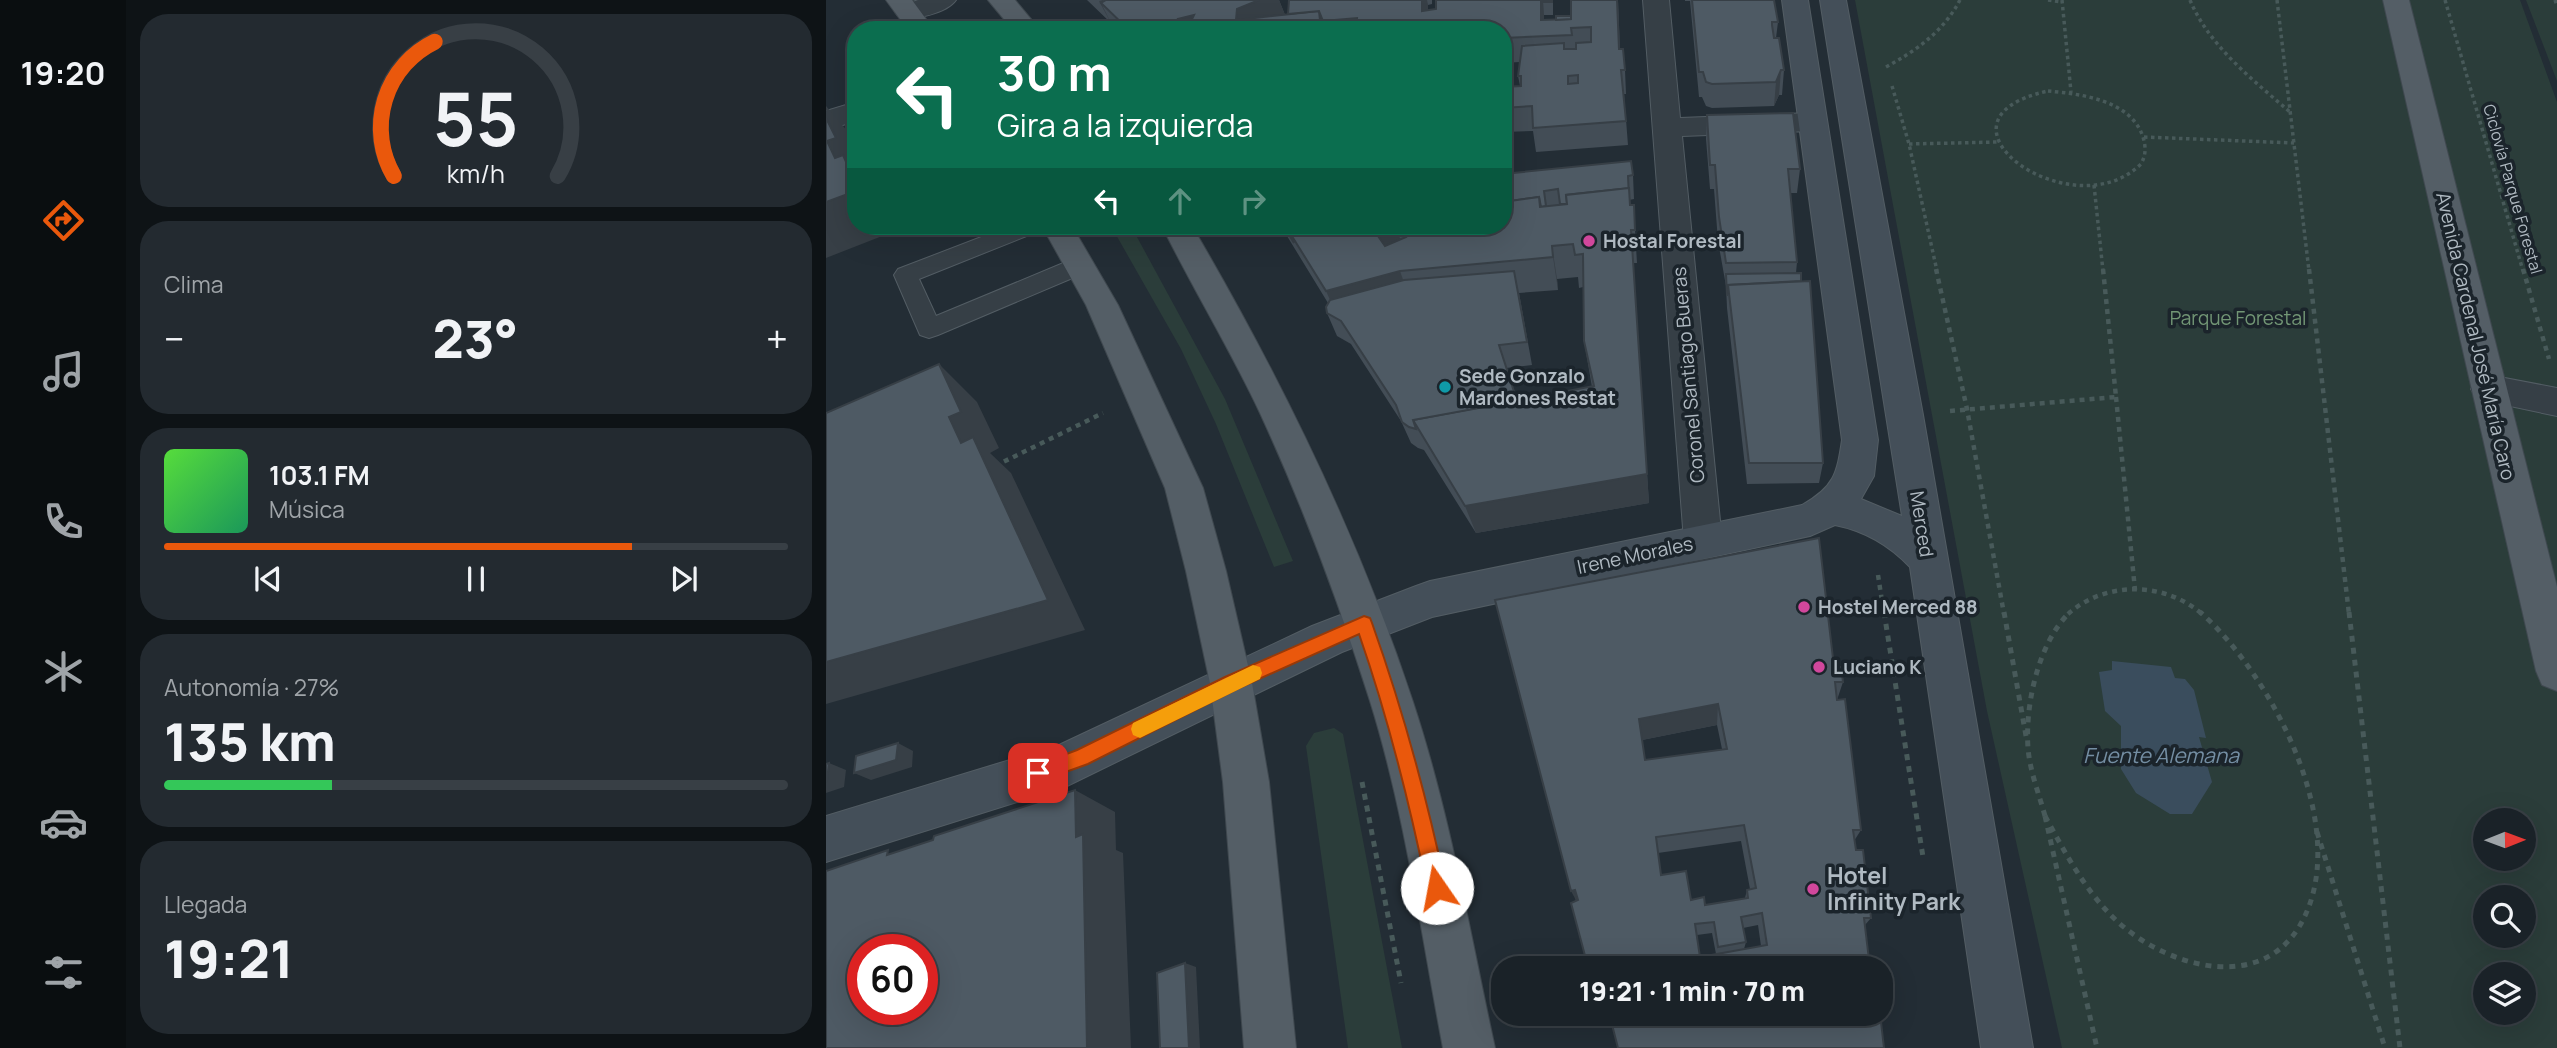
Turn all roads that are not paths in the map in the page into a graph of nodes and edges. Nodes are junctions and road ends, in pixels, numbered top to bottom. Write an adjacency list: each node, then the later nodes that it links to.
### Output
1 (943, 0): 7 (street)
2 (1001, 0): 8 (main road)
3 (1656, 0): 12 (street, Coronel Santiago Bueras)
4 (1795, 0): 11 (main road)
5 (1833, 0): 21 (main road, Merced)
6 (2396, 0): 18 (main road, Avenida Cardenal José María Caro)
7 (910, 14)
8 (1019, 21)
9 (847, 114): 10 (street)
10 (826, 121)
11 (1811, 122): 12 (street); 19 (main road, Irene Morales)
12 (1667, 128): 20 (street, Coronel Santiago Bueras)
13 (1008, 235): 16 (lane)
14 (1063, 235): 16 (main road)
15 (1182, 235): 22 (main road)
16 (1081, 265): 24 (main road)
17 (2555, 387): 18 (street)
18 (2488, 389): 23 (main road, Avenida Cardenal José María Caro)
19 (1832, 508): 20 (main road, Irene Morales); 21 (main road)
20 (1703, 541): 22 (main road, Irene Morales)
21 (1928, 560): 28 (main road, Merced)
22 (1364, 623): 24 (main road, Irene Morales); 27 (main road)
23 (2557, 671)
24 (1231, 683): 25 (main road, Irene Morales); 26 (main road)
25 (826, 839)
26 (1270, 1048)
27 (1469, 1048)
28 (2007, 1048)

